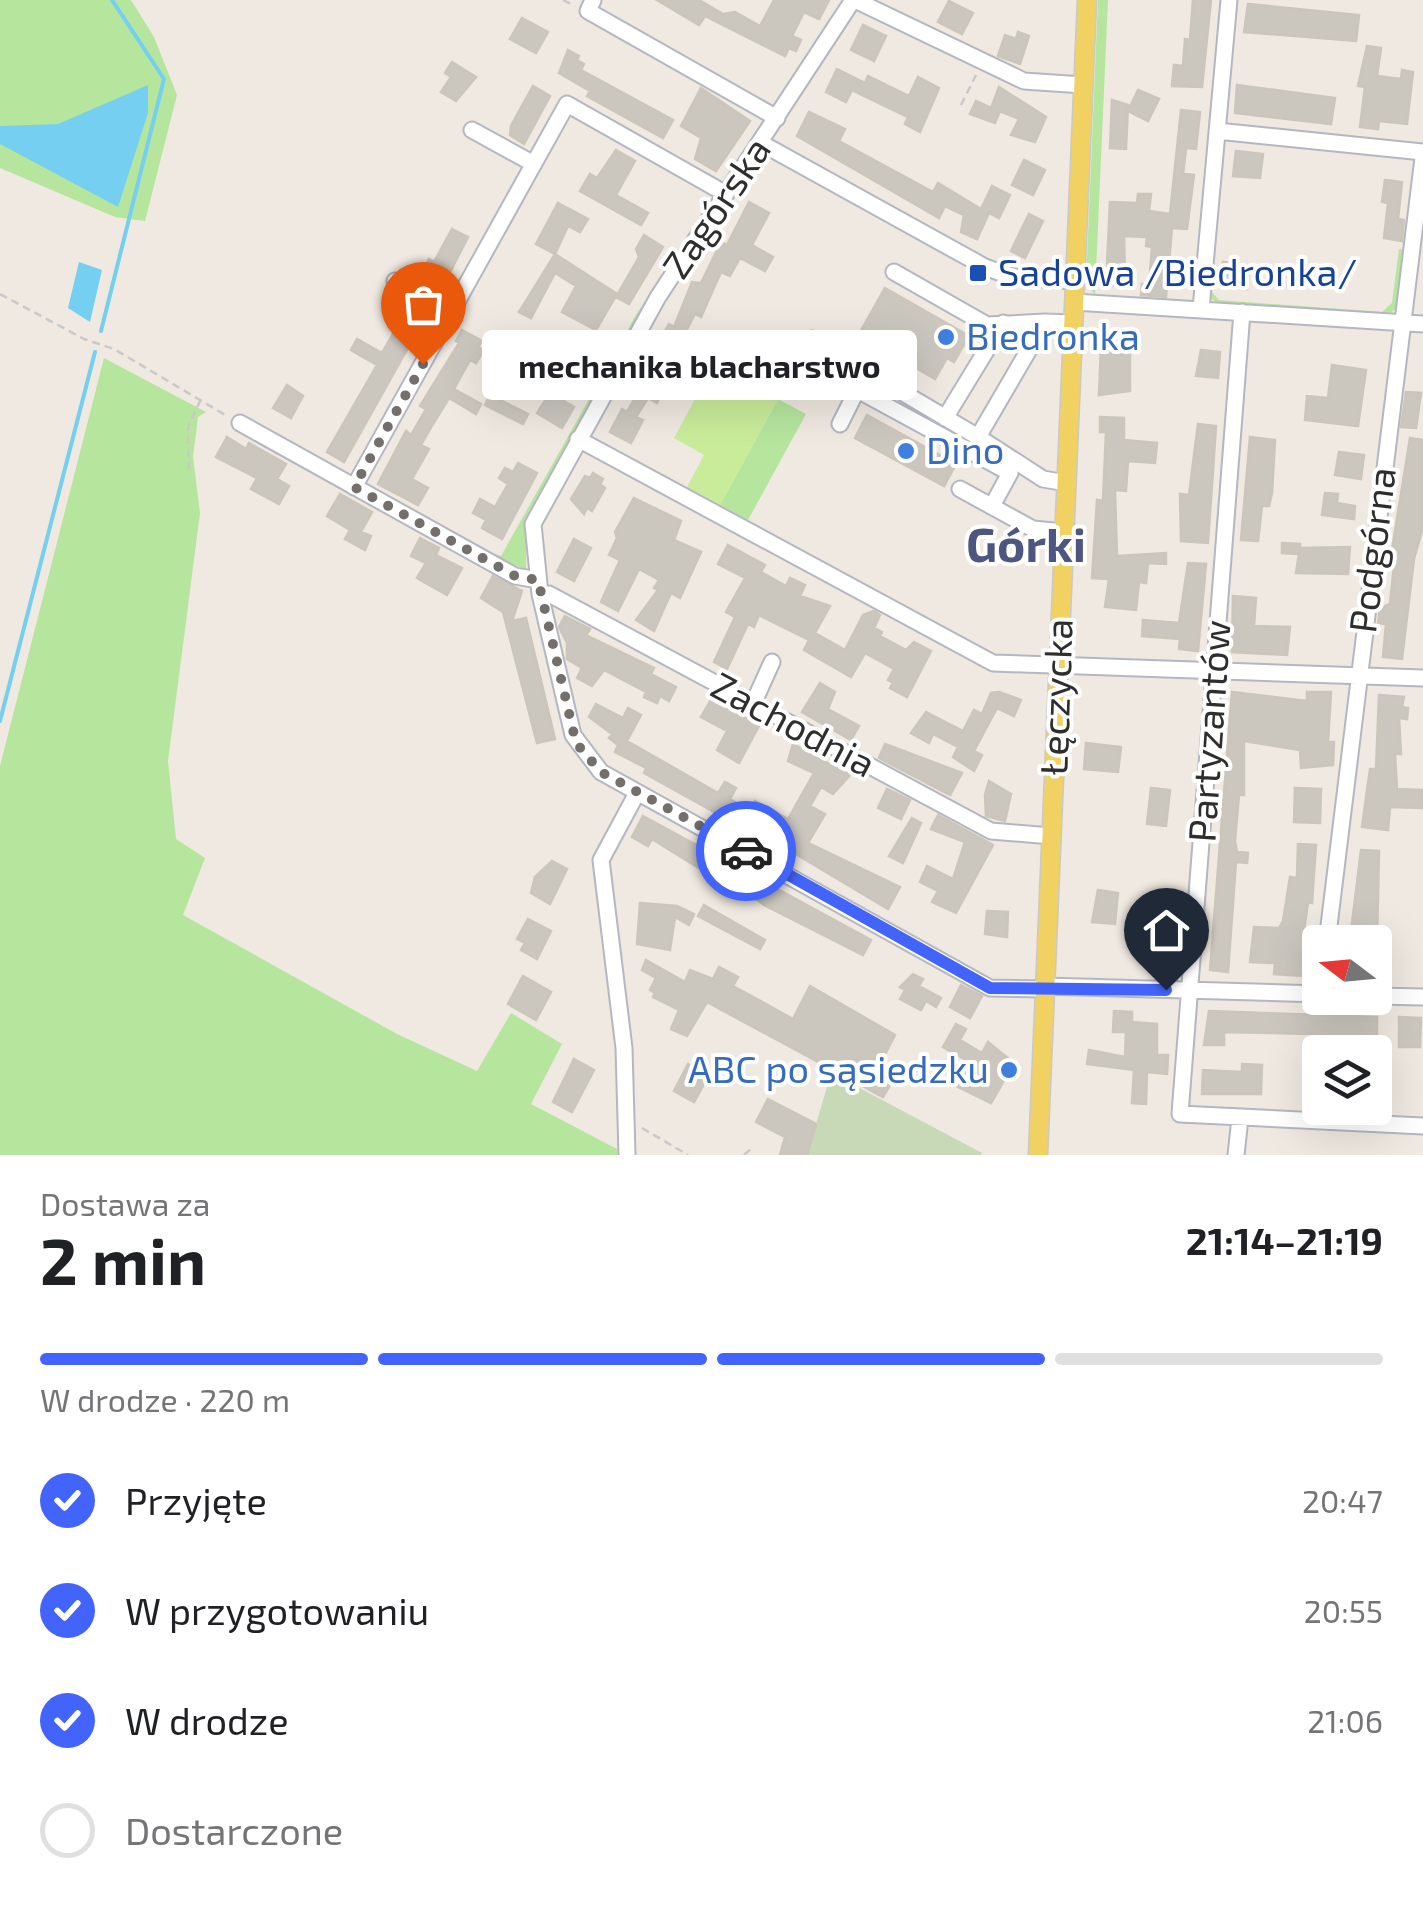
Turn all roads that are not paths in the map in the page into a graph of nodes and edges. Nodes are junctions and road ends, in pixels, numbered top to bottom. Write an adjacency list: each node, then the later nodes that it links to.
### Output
1 (854, 0): 5 (street); 6 (street, Zagórska)
2 (1087, 0): 5 (main road, Łęczycka)
3 (1229, 0): 8 (street)
4 (590, 6): 6 (street)
5 (1083, 85): 15 (main road, Łęczycka)
6 (777, 118): 9 (street, Zagórska)
7 (472, 130): 11 (street)
8 (1216, 130): 10 (street); 17 (street)
9 (761, 143): 12 (street, Zagórska); 15 (street)
10 (1423, 155): 22 (street, Podgórna)
11 (534, 164): 12 (street); 19 (street)
12 (726, 194): 32 (street, Zagórska)
13 (894, 272): 23 (street)
14 (395, 281): 19 (street)
15 (1075, 281): 16 (main road, Łęczycka)
16 (1074, 302): 17 (street); 21 (main road, Łęczycka)
17 (1201, 309): 18 (street)
18 (1242, 312): 22 (street); 41 (street, Partyzantów)
19 (450, 313): 34 (street)
20 (1044, 322): 21 (street); 23 (street); 31 (street)
21 (1073, 323): 33 (main road, Łęczycka)
22 (1401, 323): 24 (street); 42 (street, Podgórna)
23 (1003, 324): 28 (street)
24 (1423, 324)
25 (812, 339): 28 (street)
26 (817, 368): 27 (street)
27 (857, 390): 30 (street); 36 (street)
28 (945, 418): 31 (street)
29 (240, 424): 34 (street, Zachodnia)
30 (840, 424)
31 (978, 437): 33 (street)
32 (578, 440): 38 (street, Zagórska); 40 (street)
33 (1067, 483): 37 (main road, Łęczycka)
34 (354, 487): 38 (street, Zachodnia)
35 (960, 489): 36 (street)
36 (992, 506): 37 (street)
37 (1064, 532): 40 (main road, Łęczycka)
38 (539, 587): 44 (street, Zachodnia); 45 (street, Zagórska)
39 (772, 662): 44 (street)
40 (1058, 666): 41 (street); 46 (main road, Łęczycka)
41 (1214, 671): 42 (street); 49 (street, Partyzantów)
42 (1358, 676): 43 (street); 47 (street, Podgórna)
43 (1423, 678)
44 (753, 704): 46 (street, Zachodnia)
45 (637, 793): 48 (street, Zagórska); 55 (street)
46 (1051, 836): 48 (main road, Łęczycka)
47 (1328, 925)
48 (1045, 988): 49 (street, Zagórska); 56 (main road, Łęczycka)
49 (1189, 990): 50 (street, Zagórska); 53 (street, Partyzantów)
50 (1302, 993)
51 (1392, 996): 52 (street)
52 (1423, 997)
53 (1240, 1118): 54 (street); 57 (street)
54 (1423, 1126)
55 (627, 1155)
56 (1038, 1155)
57 (1236, 1155)

